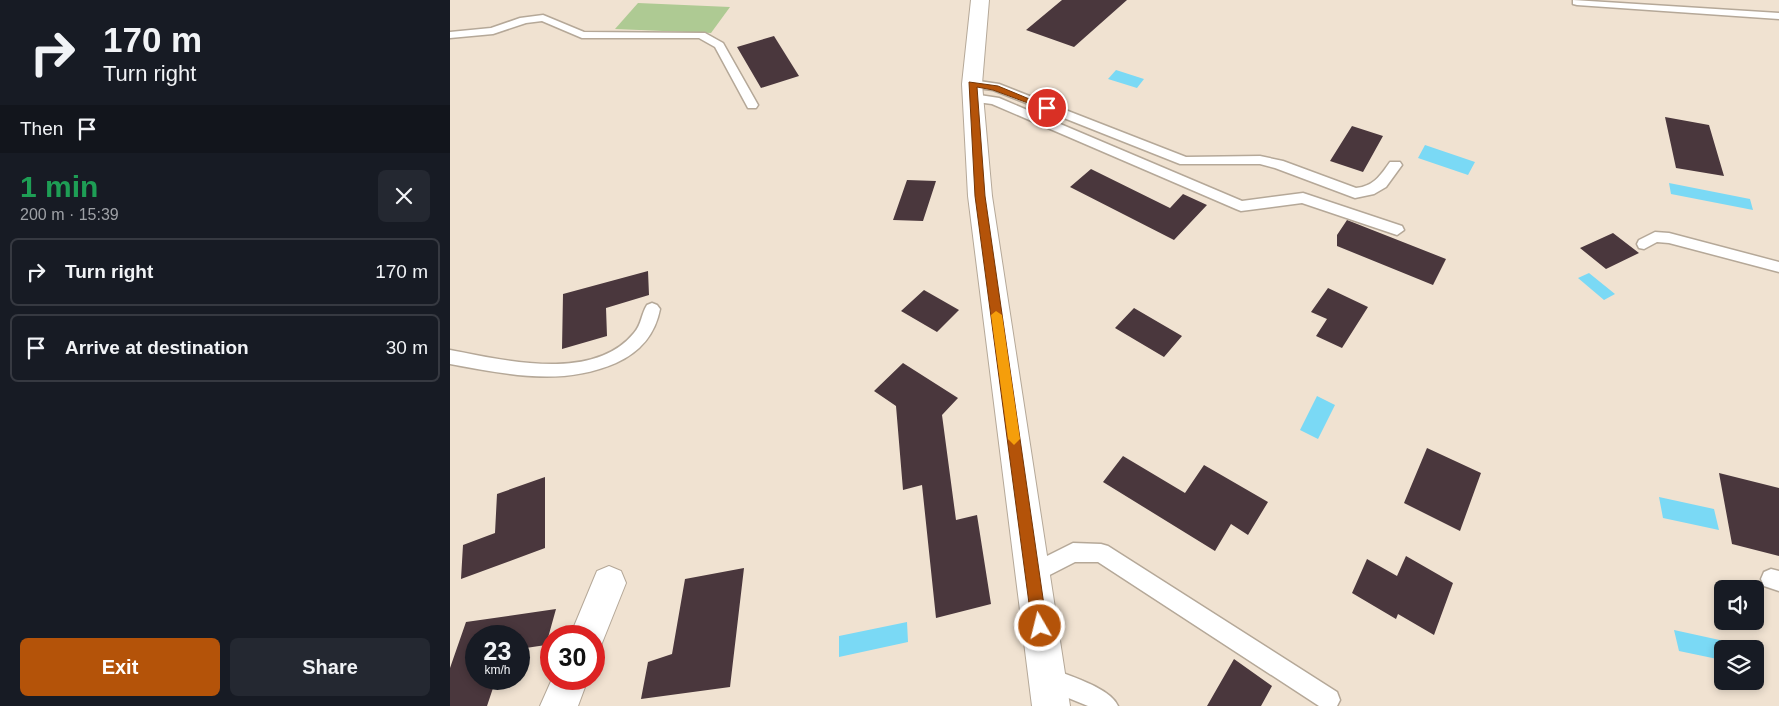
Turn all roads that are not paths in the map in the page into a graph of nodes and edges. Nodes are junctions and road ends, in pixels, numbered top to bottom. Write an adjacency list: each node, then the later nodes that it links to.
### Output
1 (980, 0): 8 (street)
2 (1714, 0): 5 (lane)
3 (1577, 2): 4 (lane)
4 (1603, 2): 5 (lane)
5 (1725, 12): 6 (lane)
6 (1779, 16)
7 (450, 36): 9 (lane)
8 (973, 91): 10 (lane); 11 (lane); 16 (street)
9 (752, 105)
10 (1395, 165)
11 (1397, 230)
12 (1644, 244): 13 (lane)
13 (1779, 267)
14 (652, 309): 15 (lane)
15 (450, 357)
16 (1032, 574): 19 (street); 21 (lane)
17 (609, 583): 18 (street)
18 (592, 625)
19 (1047, 678): 23 (street); 24 (lane)
20 (566, 690): 22 (street)
21 (1329, 700)
22 (559, 706)
23 (1051, 706)
24 (1107, 706)

